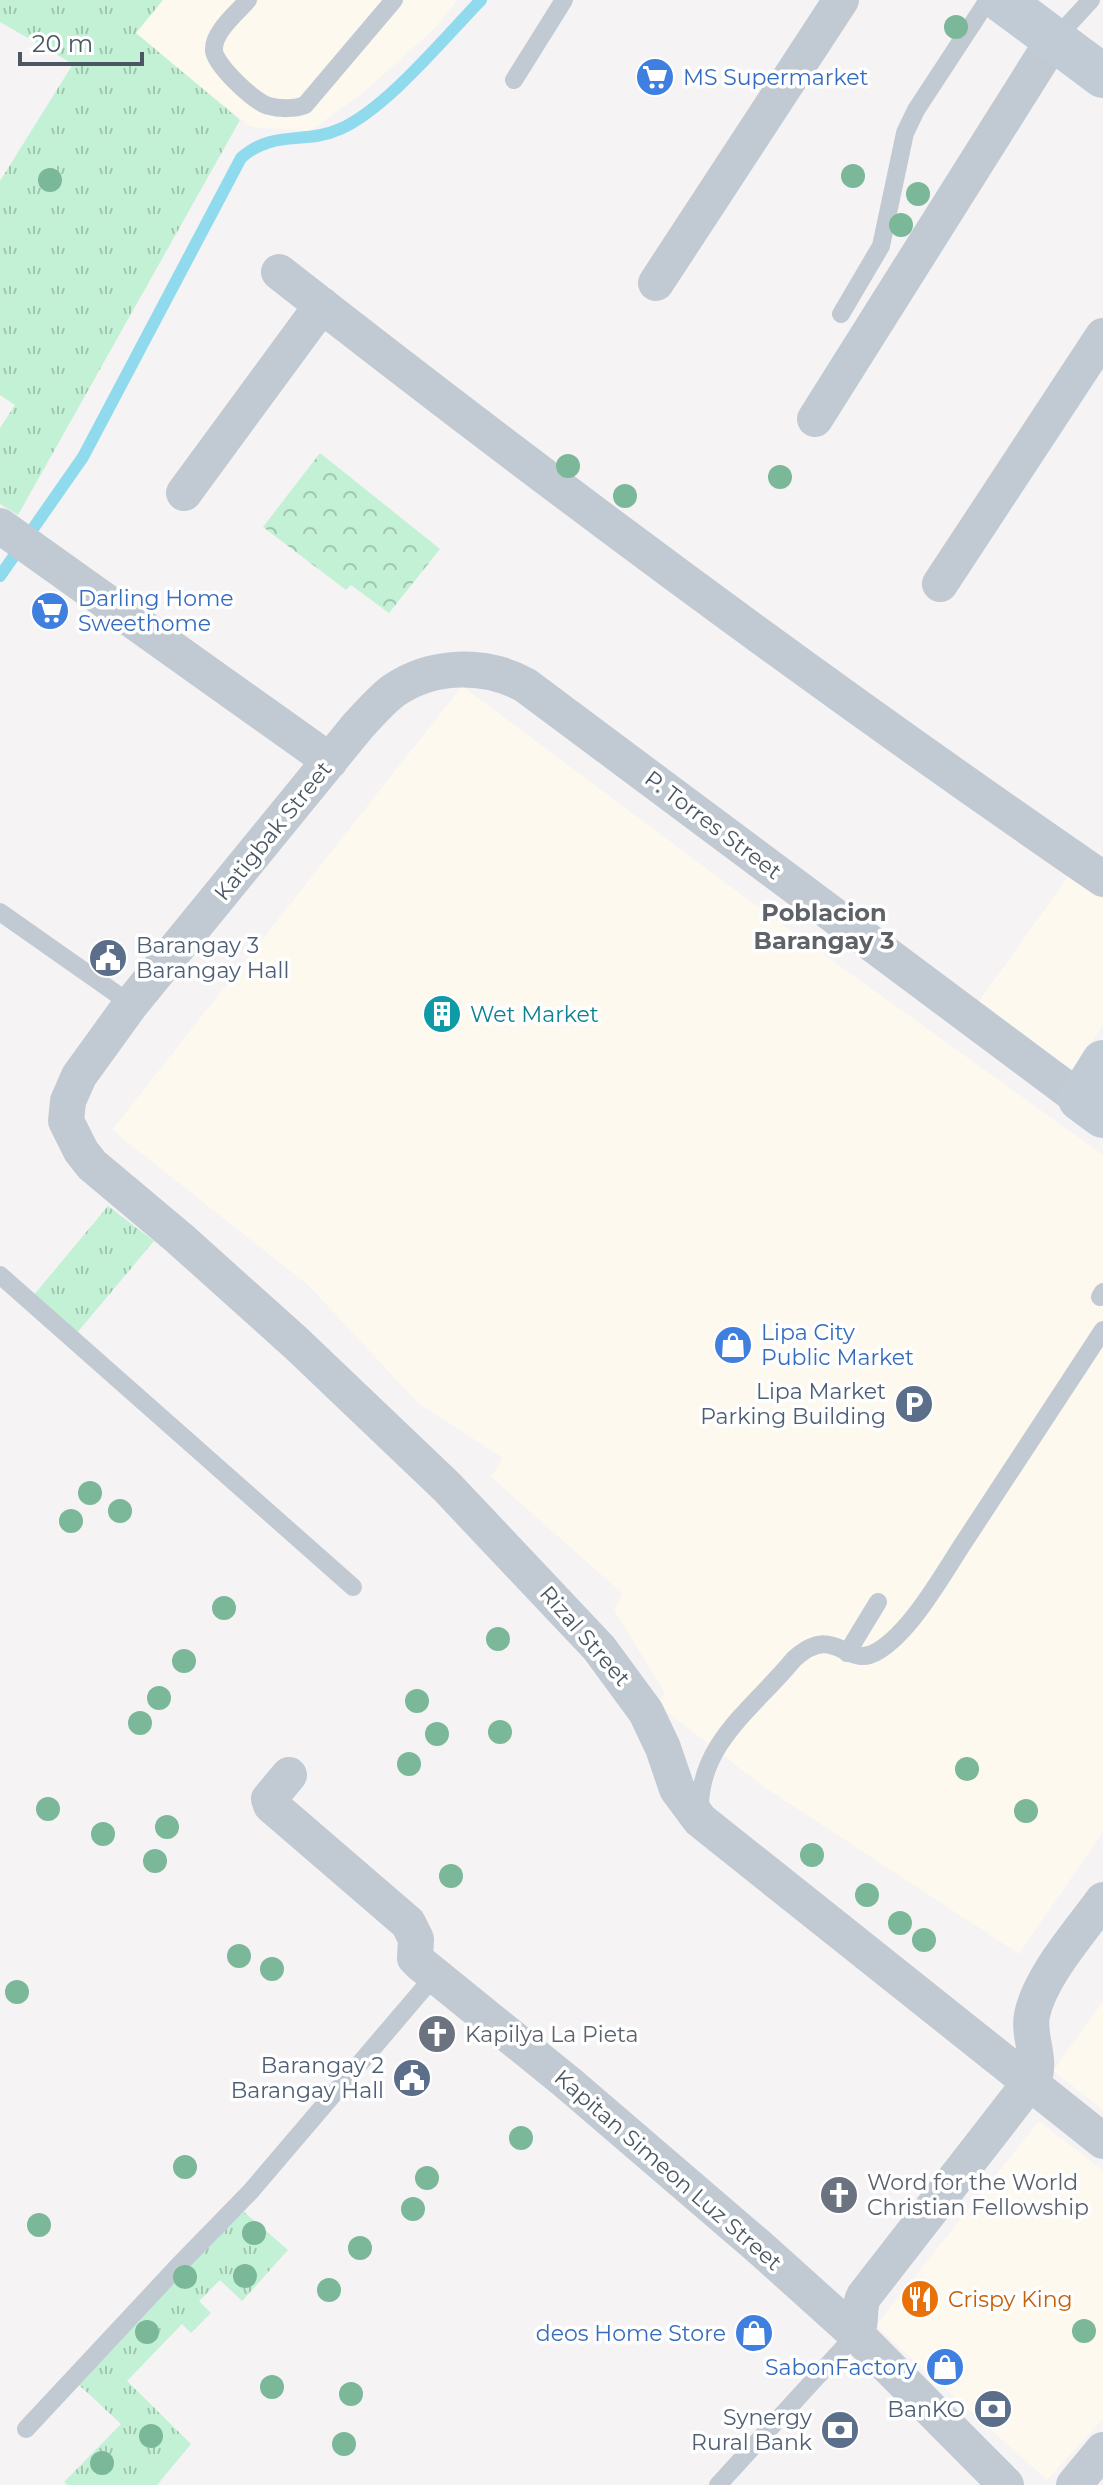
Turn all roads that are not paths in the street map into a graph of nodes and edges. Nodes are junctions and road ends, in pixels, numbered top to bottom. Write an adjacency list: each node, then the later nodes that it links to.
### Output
1 (248, 0): 2 (lane)
2 (394, 0)
3 (564, 0): 10 (lane)
4 (841, 0): 12 (street)
5 (988, 0): 14 (lane)
6 (1001, 0): 8 (street)
7 (1091, 0): 8 (lane)
8 (1054, 39): 9 (street); 16 (street)
9 (1103, 76)
10 (514, 80)
11 (279, 272): 13 (street)
12 (656, 283)
13 (322, 305): 17 (street); 22 (street)
14 (841, 314)
15 (1103, 336): 19 (street)
16 (815, 419)
17 (184, 493)
18 (1, 527): 21 (street)
19 (940, 584)
20 (380, 702): 21 (street, Katigbak Street); 26 (street, P. Torres Street)
21 (330, 761): 24 (street, Katigbak Street)
22 (1103, 879)
23 (0, 912): 24 (lane)
24 (131, 1004): 27 (street, Katigbak Street)
25 (1103, 1062): 26 (street)
26 (1092, 1107)
27 (66, 1121): 34 (street, Rizal Street)
28 (0, 1275): 30 (lane)
29 (1103, 1330): 32 (lane)
30 (353, 1587)
31 (878, 1602): 32 (lane)
32 (847, 1653): 34 (lane)
33 (289, 1775): 36 (street, Kapitan Simeon Luz Street)
34 (700, 1820): 37 (street, Rizal Street)
35 (1103, 1900): 37 (street)
36 (436, 1974): 39 (street, Kapitan Simeon Luz Street); 40 (lane)
37 (1031, 2083): 38 (street, Rizal Street); 39 (street)
38 (1103, 2141)
39 (856, 2334): 42 (street, Kapitan Simeon Luz Street); 43 (lane)
40 (26, 2429)
41 (1103, 2450): 44 (street)
42 (1003, 2484)
43 (718, 2485)
44 (1074, 2485)

